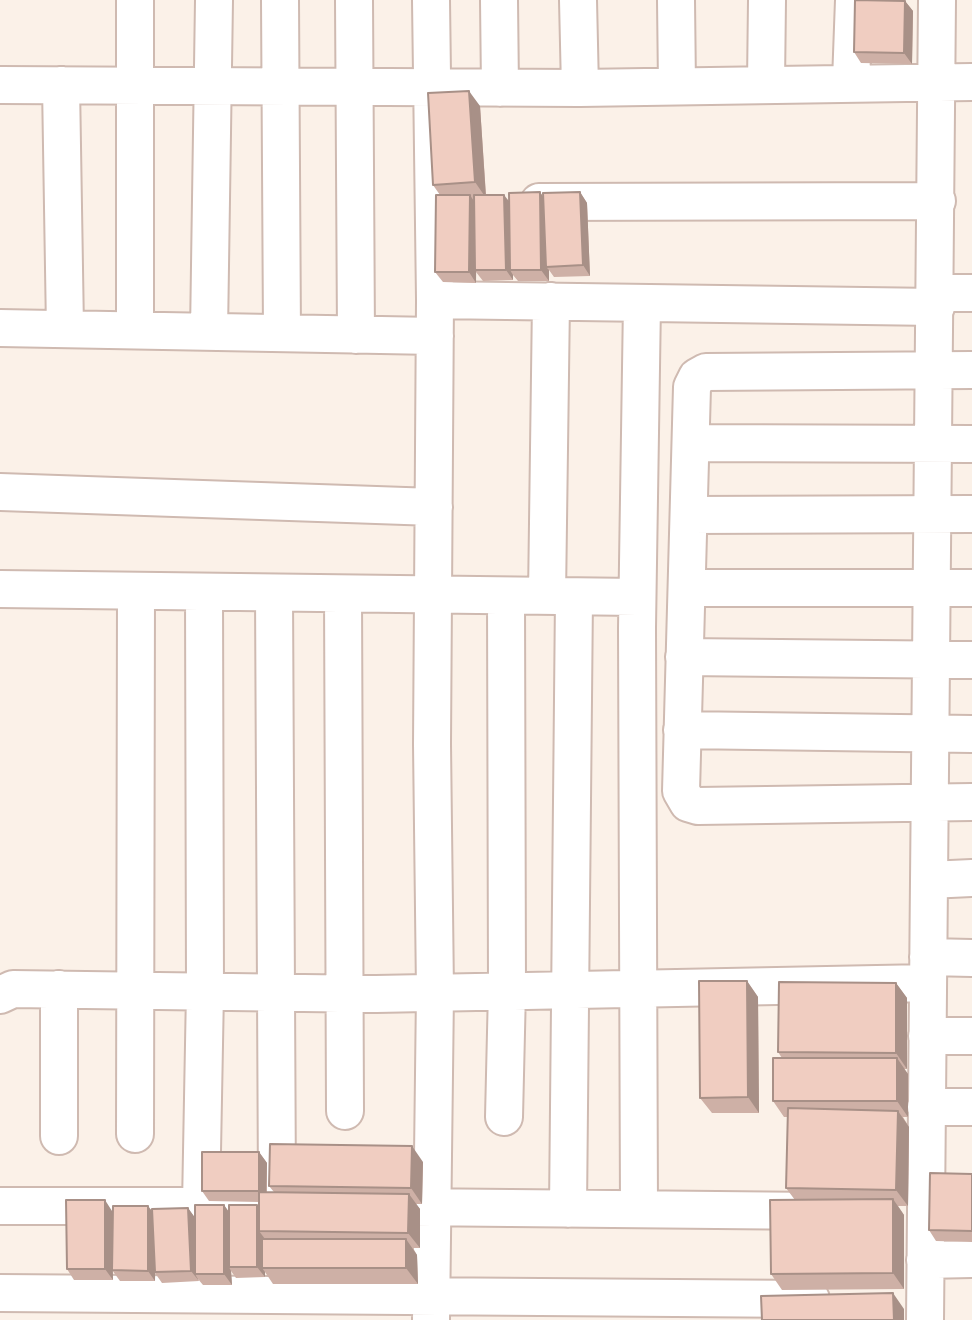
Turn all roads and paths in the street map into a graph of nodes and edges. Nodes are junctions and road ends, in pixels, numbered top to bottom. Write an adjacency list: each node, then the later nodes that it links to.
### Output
1 (135, 0): 17 (street)
2 (214, 0): 18 (street)
3 (280, 0): 19 (street)
4 (354, 0): 21 (street)
5 (431, 0): 22 (street)
6 (499, 0): 23 (street)
7 (578, 0): 24 (street)
8 (676, 0): 20 (street)
9 (767, 0): 14 (street)
10 (854, 0): 12 (street)
11 (937, 0): 13 (street)
12 (851, 82): 13 (street); 14 (street)
13 (955, 82): 25 (street)
14 (766, 83): 20 (street)
15 (0, 85): 16 (street)
16 (61, 85): 17 (street); 33 (street)
17 (136, 85): 18 (street); 34 (street)
18 (213, 86): 19 (street); 35 (street)
19 (280, 86): 21 (street); 36 (street)
20 (677, 86): 24 (street)
21 (355, 87): 22 (street); 37 (street)
22 (431, 88): 23 (street); 28 (street)
23 (500, 88): 24 (street)
24 (580, 88)
25 (937, 201): 26 (street); 29 (street)
26 (512, 202)
27 (972, 293): 29 (street)
28 (435, 300): 30 (street); 38 (street)
29 (936, 300): 31 (street); 39 (street)
30 (551, 301): 31 (street); 59 (street)
31 (642, 303): 60 (street)
32 (0, 328): 33 (street)
33 (65, 329): 34 (street)
34 (135, 330): 35 (street)
35 (209, 332): 36 (street)
36 (282, 333): 37 (street)
37 (356, 335): 38 (street)
38 (435, 336): 45 (street)
39 (936, 369): 40 (street); 41 (street); 42 (street)
40 (972, 370)
41 (691, 443): 42 (street); 48 (street)
42 (935, 443): 43 (street); 46 (street)
43 (972, 444)
44 (0, 492): 45 (street)
45 (434, 507): 57 (street)
46 (935, 513): 47 (street); 48 (street); 49 (street)
47 (972, 514)
48 (689, 515): 50 (street)
49 (934, 587): 50 (street); 51 (street); 63 (street)
50 (687, 588): 61 (street)
51 (972, 588)
52 (0, 589): 53 (street)
53 (136, 591): 54 (street); 76 (street)
54 (204, 592): 55 (street); 78 (street)
55 (274, 593): 56 (street); 79 (street)
56 (343, 594): 57 (street); 81 (street)
57 (433, 596): 58 (street); 80 (street)
58 (506, 596): 59 (street); 77 (street)
59 (560, 597): 60 (street); 74 (street)
60 (637, 597): 73 (street)
61 (684, 657): 63 (street); 64 (street)
62 (972, 660): 63 (street)
63 (933, 661): 65 (street)
64 (682, 730): 65 (street); 67 (street)
65 (932, 733): 66 (street); 67 (street)
66 (972, 734)
67 (930, 802): 68 (street); 70 (street)
68 (972, 802)
69 (972, 878): 70 (street)
70 (929, 880): 72 (street)
71 (972, 958): 72 (street)
72 (928, 970): 73 (street); 83 (street)
73 (638, 987): 74 (street); 96 (street)
74 (570, 988): 77 (street); 95 (street)
75 (59, 989): 76 (street); 82 (street); 90 (street)
76 (136, 989): 78 (street); 89 (street)
77 (507, 990): 80 (street); 88 (street)
78 (205, 991): 79 (street); 91 (street)
79 (277, 992): 81 (street); 93 (street)
80 (435, 992): 81 (street); 94 (street)
81 (343, 993): 87 (street)
82 (0, 995)
83 (927, 1036): 84 (street); 85 (street)
84 (972, 1036)
85 (926, 1107): 86 (street); 99 (street)
86 (972, 1107)
87 (345, 1111)
88 (504, 1117)
89 (135, 1134)
90 (59, 1136)
91 (201, 1205): 92 (street); 93 (street)
92 (0, 1206)
93 (277, 1206): 94 (street)
94 (432, 1208): 95 (street); 103 (street)
95 (568, 1209): 96 (street)
96 (639, 1209): 97 (street)
97 (846, 1211)
98 (972, 1259): 99 (street)
99 (925, 1260): 102 (street)
100 (0, 1293): 103 (street)
101 (845, 1299): 103 (street)
102 (914, 1306)
103 (431, 1309)

